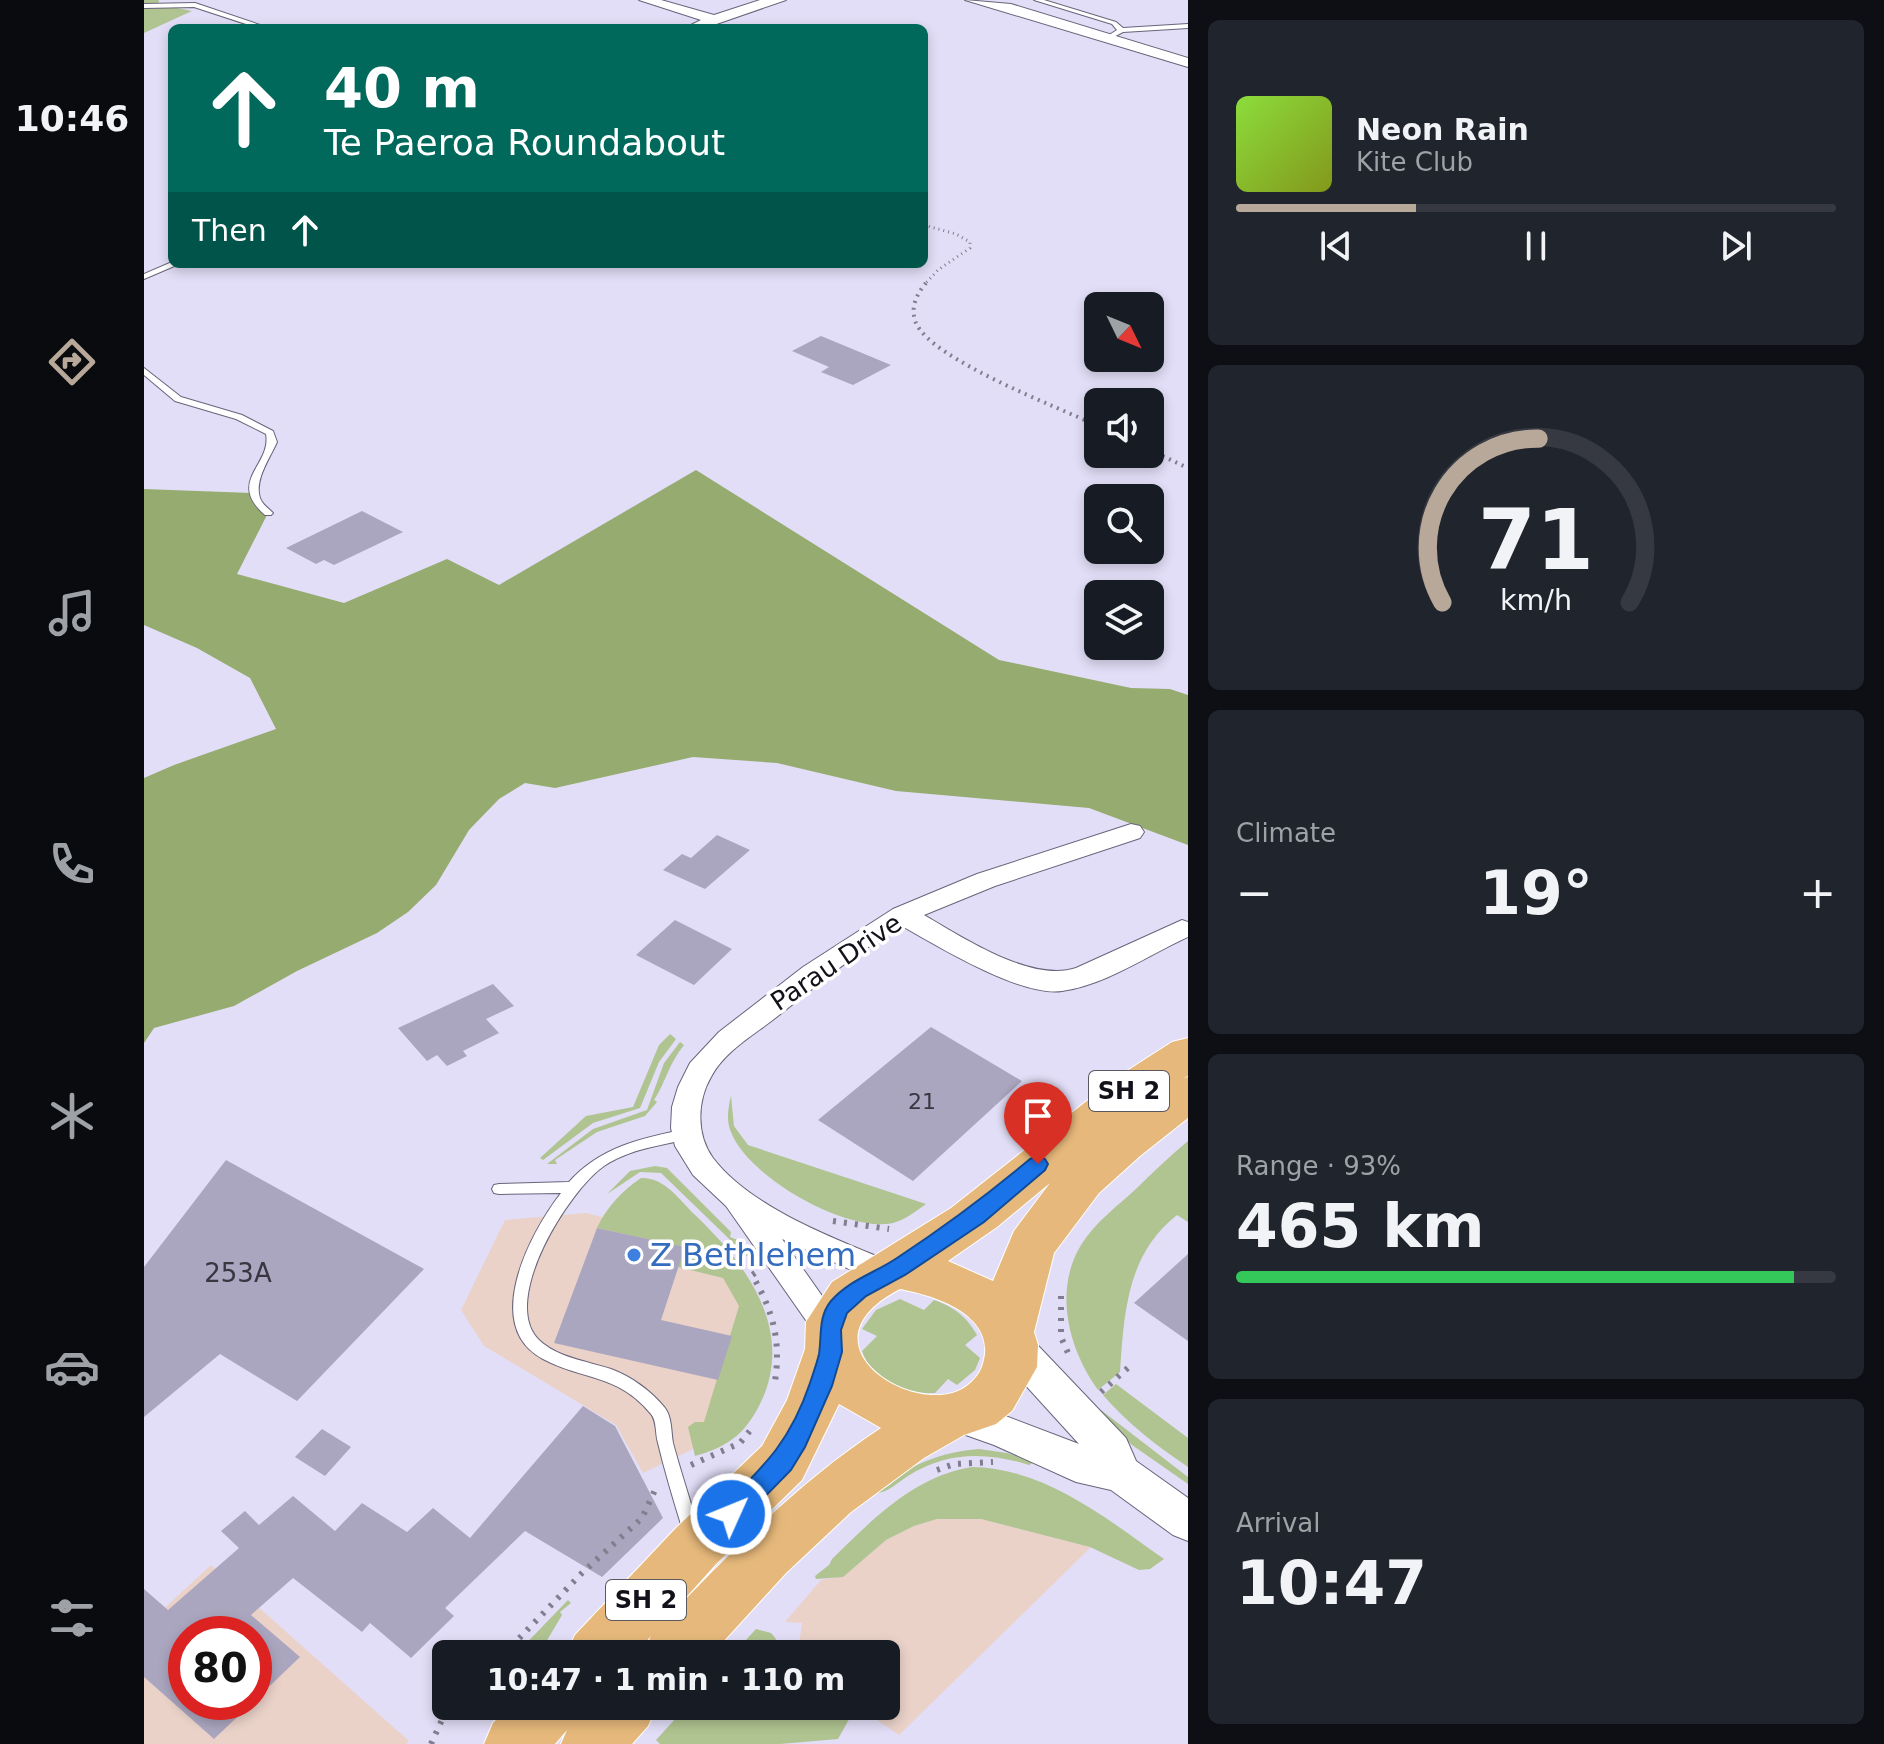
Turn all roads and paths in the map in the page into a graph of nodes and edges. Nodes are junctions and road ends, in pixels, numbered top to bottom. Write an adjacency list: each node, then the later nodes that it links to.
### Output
1 (646, 0): 6 (street)
2 (779, 0): 6 (street)
3 (972, 0): 10 (street)
4 (1037, 0): 10 (lane)
5 (144, 6): 7 (lane)
6 (714, 19): 8 (street)
7 (252, 24)
8 (702, 24)
9 (1188, 26): 10 (lane)
10 (1114, 34): 11 (street)
11 (1188, 63)
12 (928, 226): 16 (path)
13 (168, 267): 14 (lane)
14 (144, 277)
15 (144, 371): 19 (lane)
16 (1084, 419)
17 (1164, 457): 18 (path)
18 (1188, 468)
19 (268, 513)
20 (1131, 832): 21 (street, Parau Drive)
21 (902, 915): 22 (street); 25 (street, Parau Drive)
22 (1182, 929)
23 (1188, 1054): 30 (highway, SH 2)
24 (1188, 1094): 33 (highway, SH 2)
25 (686, 1134): 26 (lane); 28 (street)
26 (574, 1187): 27 (lane); 47 (lane)
27 (499, 1189)
28 (736, 1198): 30 (street); 34 (street)
29 (834, 1220): 30 (path)
30 (893, 1257): 33 (highway); 34 (highway, SH 2)
31 (752, 1275): 37 (path)
32 (1061, 1287): 35 (path)
33 (1012, 1337): 39 (highway, SH 2); 43 (street)
34 (830, 1341): 39 (highway); 47 (highway, SH 2)
35 (1071, 1362)
36 (1130, 1366): 38 (path)
37 (771, 1398)
38 (1094, 1398)
39 (952, 1418): 43 (street); 50 (highway, SH 2)
40 (757, 1422): 41 (path)
41 (697, 1461)
42 (1005, 1464): 44 (path)
43 (1121, 1473): 46 (street)
44 (925, 1474)
45 (653, 1490): 48 (path)
46 (1188, 1522)
47 (696, 1546): 49 (highway, SH 2)
48 (517, 1640)
49 (609, 1640)
50 (686, 1640)
51 (442, 1720): 54 (path)
52 (536, 1720): 55 (highway)
53 (613, 1720): 56 (highway)
54 (431, 1744)
55 (515, 1744)
56 (592, 1744)

